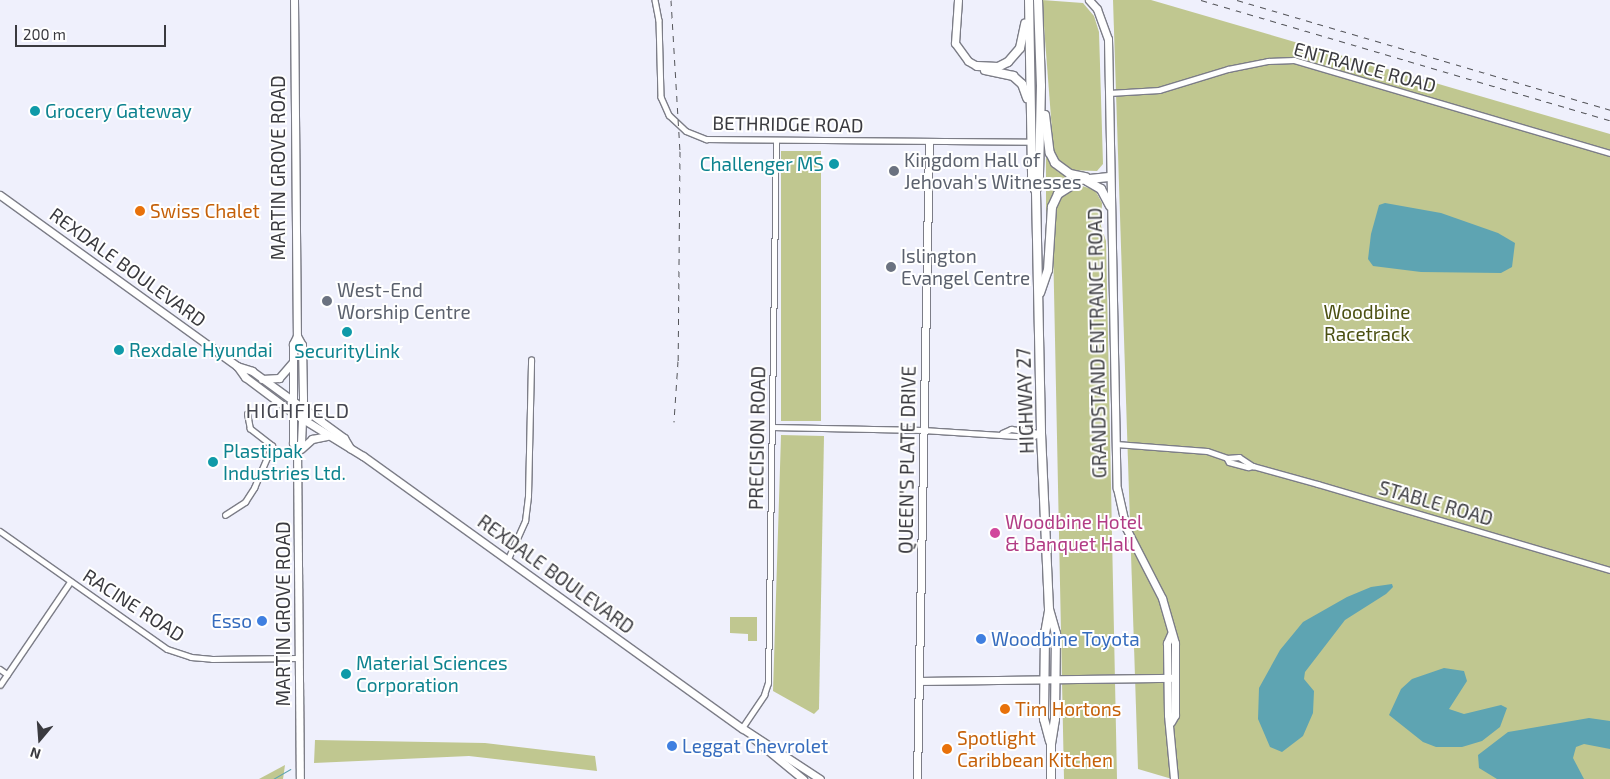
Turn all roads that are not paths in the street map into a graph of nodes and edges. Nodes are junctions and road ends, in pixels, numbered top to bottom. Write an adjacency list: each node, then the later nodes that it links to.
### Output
1 (294, 0): 22 (main road, MARTIN GROVE ROAD)
2 (654, 0): 11 (street, BETHRIDGE ROAD)
3 (958, 0): 7 (main road)
4 (1028, 0): 7 (main road); 10 (main road, HIGHWAY 27)
5 (1038, 0): 8 (main road, HIGHWAY 27)
6 (1089, 0): 9 (main road, GRANDSTAND ENTRANCE ROAD)
7 (977, 66): 10 (main road)
8 (1041, 86): 16 (main road); 18 (main road, HIGHWAY 27)
9 (1109, 93): 14 (street, ENTRANCE ROAD); 15 (main road, GRANDSTAND ENTRANCE ROAD)
10 (1030, 128): 13 (main road, HIGHWAY 27)
11 (776, 140): 12 (street, BETHRIDGE ROAD); 32 (street, PRECISION ROAD)
12 (929, 142): 13 (street, BETHRIDGE ROAD); 33 (main road, QUEEN'S PLATE DRIVE)
13 (1031, 142): 18 (main road, HIGHWAY 27)
14 (1610, 153)
15 (1109, 177): 16 (main road); 20 (main road, GRANDSTAND ENTRANCE ROAD)
16 (1090, 179): 17 (main road)
17 (1080, 180): 20 (main road); 21 (main road)
18 (1036, 192): 21 (main road, HIGHWAY 27)
19 (0, 195): 25 (main road, REXDALE BOULEVARD)
20 (1110, 206): 36 (main road, GRANDSTAND ENTRANCE ROAD)
21 (1038, 300): 34 (main road, HIGHWAY 27)
22 (297, 336): 24 (main road, MARTIN GROVE ROAD); 28 (main road, MARTIN GROVE ROAD)
23 (531, 360): 41 (street)
24 (293, 363): 26 (main road); 27 (main road, MARTIN GROVE ROAD)
25 (237, 366): 26 (main road, REXDALE BOULEVARD); 29 (main road, REXDALE BOULEVARD)
26 (262, 379): 27 (main road, REXDALE BOULEVARD)
27 (293, 402): 28 (main road, REXDALE BOULEVARD); 29 (main road, MARTIN GROVE ROAD)
28 (302, 408): 31 (main road, MARTIN GROVE ROAD); 37 (main road, REXDALE BOULEVARD)
29 (293, 412): 31 (main road, REXDALE BOULEVARD); 38 (main road, MARTIN GROVE ROAD)
30 (247, 414): 39 (street)
31 (302, 419): 35 (main road, REXDALE BOULEVARD); 38 (main road, MARTIN GROVE ROAD)
32 (772, 427): 33 (street); 53 (street, PRECISION ROAD)
33 (923, 430): 34 (street); 49 (main road, QUEEN'S PLATE DRIVE)
34 (1042, 433): 44 (main road, HIGHWAY 27)
35 (328, 436): 37 (main road, REXDALE BOULEVARD); 38 (main road)
36 (1116, 444): 42 (street, STABLE ROAD); 48 (main road, GRANDSTAND ENTRANCE ROAD)
37 (350, 448): 41 (main road, REXDALE BOULEVARD)
38 (298, 451): 45 (main road, MARTIN GROVE ROAD)
39 (226, 515)
40 (0, 531): 43 (street, RACINE ROAD)
41 (508, 559): 53 (main road, REXDALE BOULEVARD)
42 (1610, 570)
43 (70, 582): 45 (street, RACINE ROAD); 47 (street)
44 (1049, 609): 50 (main road, HIGHWAY 27); 51 (main road, HIGHWAY 27)
45 (298, 658): 55 (main road, MARTIN GROVE ROAD)
46 (0, 669): 47 (street)
47 (7, 674): 52 (street)
48 (1171, 678): 51 (main road); 60 (main road, GRANDSTAND ENTRANCE ROAD)
49 (921, 681): 50 (main road); 58 (main road, QUEEN'S PLATE DRIVE)
50 (1044, 681): 51 (main road); 54 (main road, HIGHWAY 27)
51 (1055, 681): 54 (main road, HIGHWAY 27)
52 (0, 685)
53 (742, 728): 56 (main road, REXDALE BOULEVARD); 57 (main road, REXDALE BOULEVARD)
54 (1051, 743): 59 (main road, HIGHWAY 27)
55 (300, 779)
56 (804, 779)
57 (820, 779)
58 (918, 779)
59 (1051, 779)
60 (1174, 779)

